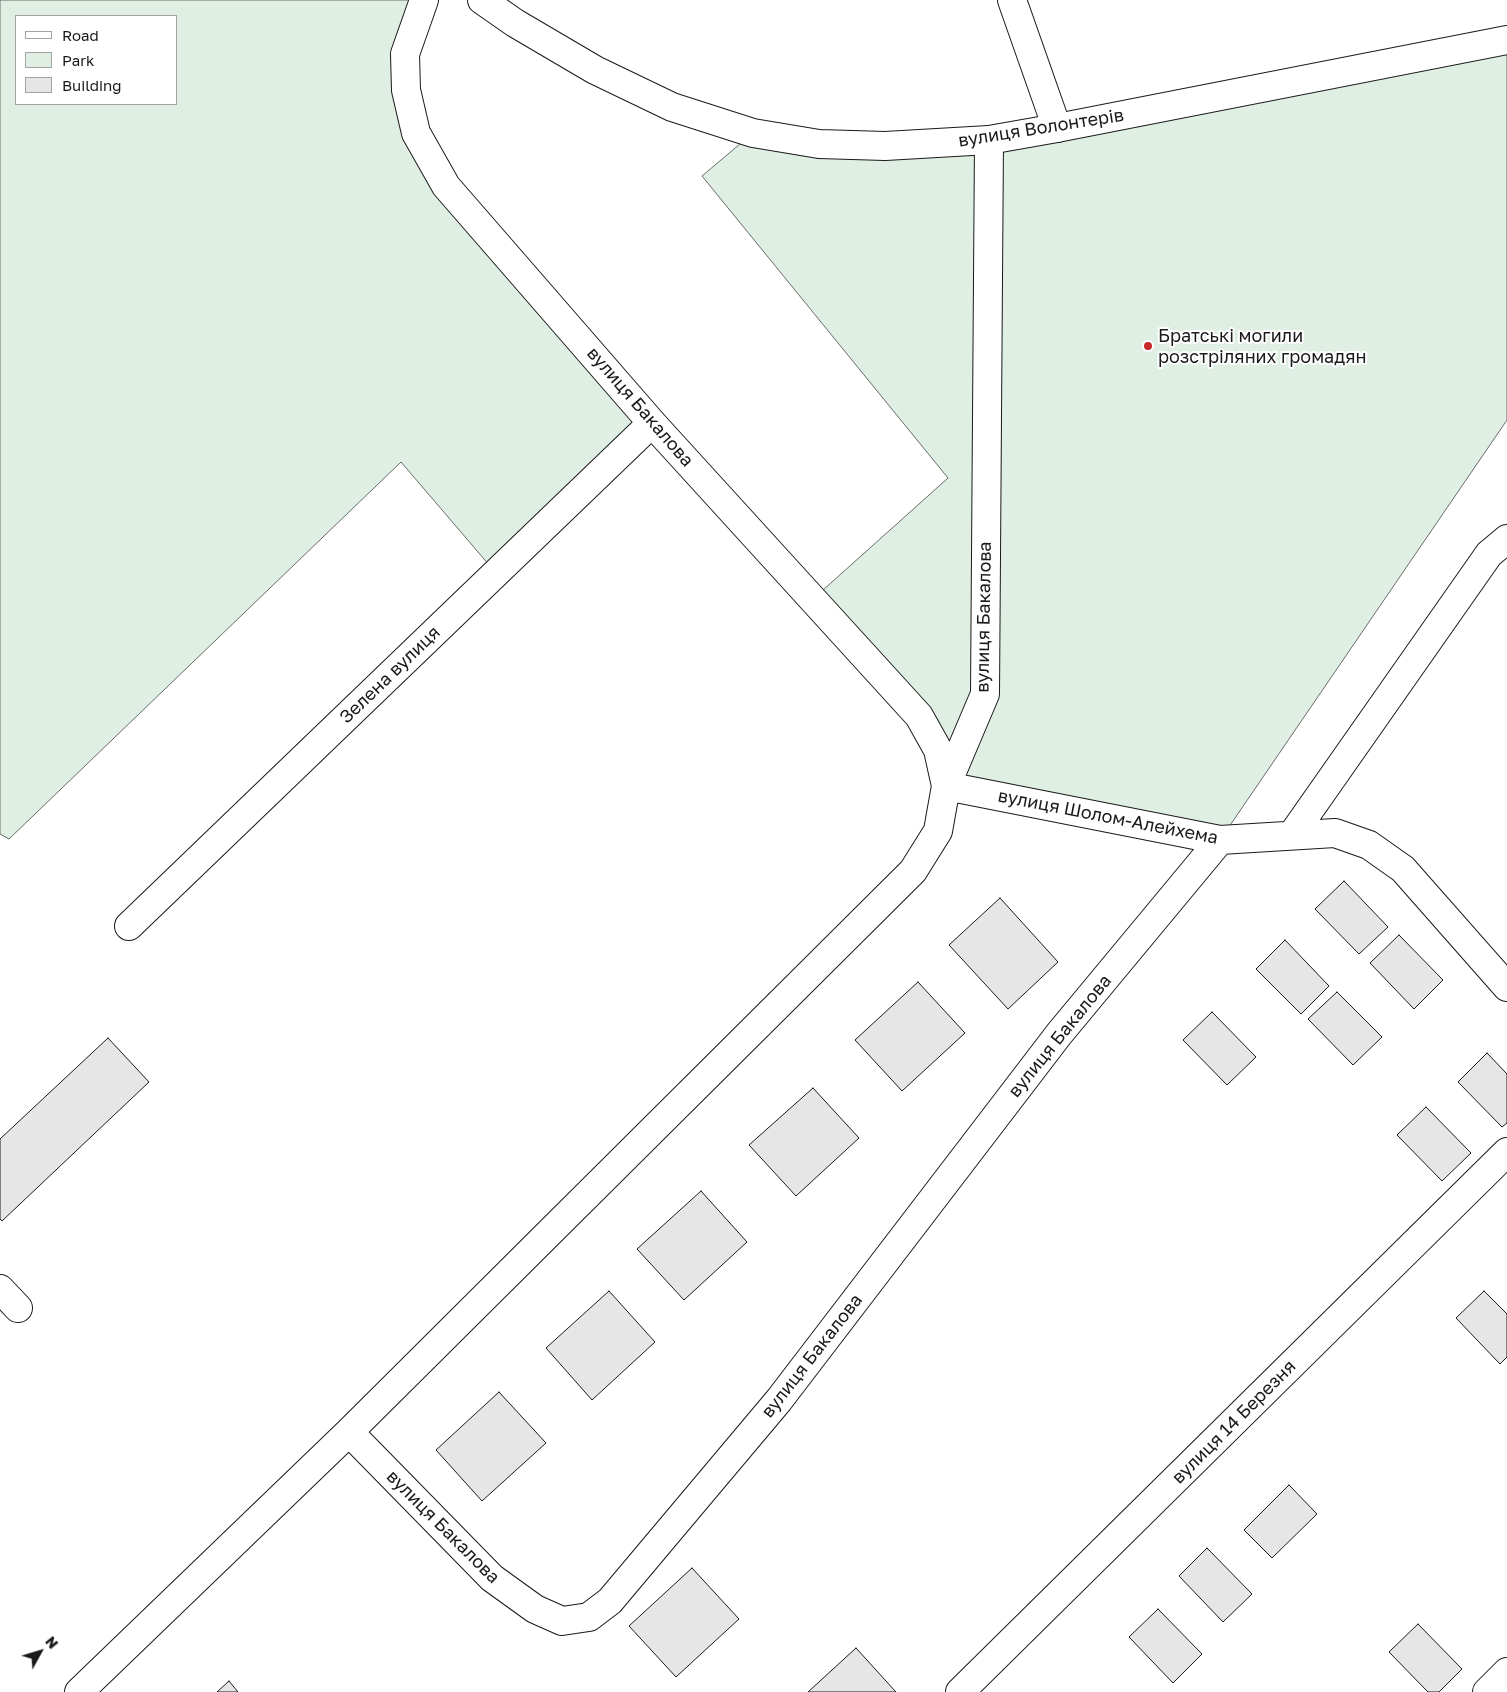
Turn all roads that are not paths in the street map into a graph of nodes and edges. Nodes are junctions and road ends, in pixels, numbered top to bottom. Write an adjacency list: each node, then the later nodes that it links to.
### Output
1 (424, 0): 7 (street, вулиця Бакалова)
2 (482, 0): 6 (street, вулиця Волонтерів)
3 (1012, 0): 5 (street)
4 (1507, 40): 5 (street, вулиця Волонтерів)
5 (1057, 128): 6 (street, вулиця Волонтерів)
6 (989, 140): 9 (street, вулиця Бакалова)
7 (652, 423): 9 (street, вулиця Бакалова); 12 (street, Зелена вулиця)
8 (1507, 539): 10 (street)
9 (946, 786): 11 (street, вулиця Шолом-Алейхема); 15 (street, вулиця Бакалова)
10 (1292, 835): 11 (street, вулиця Шолом-Алейхема); 13 (street, вулиця Шолом-Алейхема)
11 (1220, 840): 15 (street, вулиця Бакалова)
12 (129, 926)
13 (1507, 987)
14 (1507, 1152): 18 (street, вулиця 14 Березня)
15 (350, 1432): 17 (street, вулиця Бакалова)
16 (1507, 1672): 19 (street)
17 (79, 1692)
18 (960, 1692)
19 (1487, 1692)

